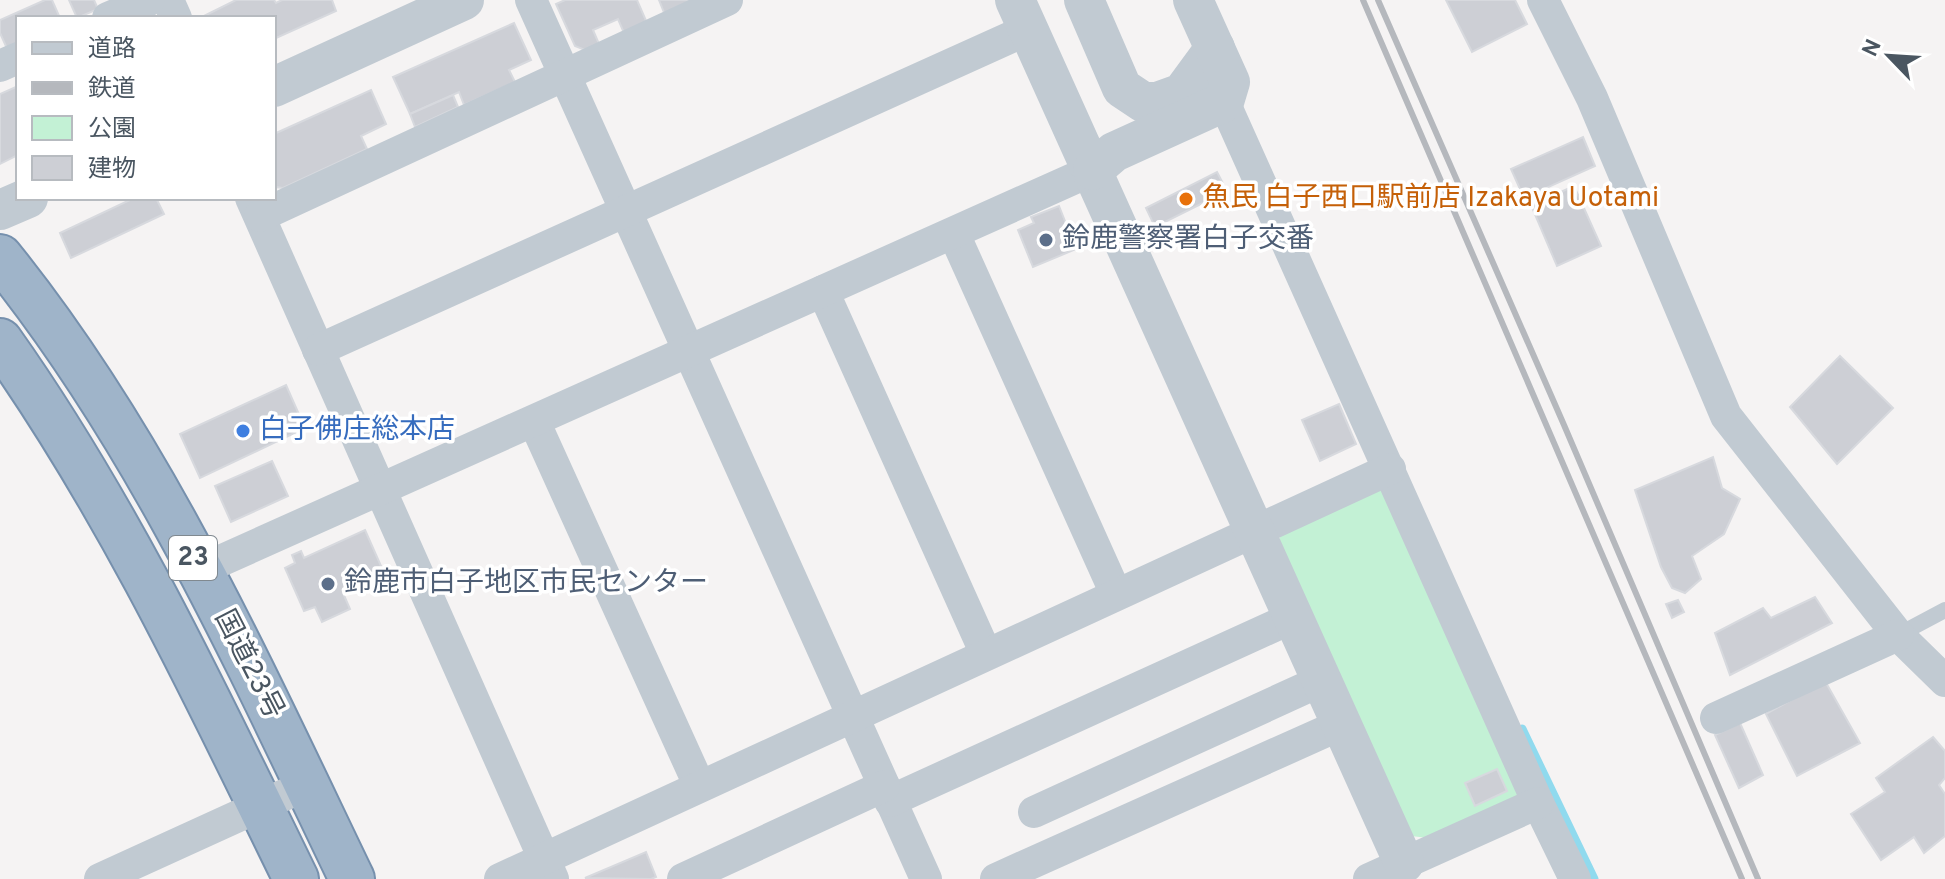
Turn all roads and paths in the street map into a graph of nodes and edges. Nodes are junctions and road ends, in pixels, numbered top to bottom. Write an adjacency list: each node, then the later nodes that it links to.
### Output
1 (149, 0): 9 (street)
2 (464, 0): 12 (street)
3 (531, 0): 11 (street)
4 (727, 0): 11 (street)
5 (1084, 0): 10 (street)
6 (1193, 0): 10 (street)
7 (1543, 0): 34 (street)
8 (1021, 15): 14 (street); 19 (street)
9 (113, 16)
10 (1215, 48): 13 (street)
11 (563, 74): 15 (street); 19 (street)
12 (276, 86)
13 (1224, 102): 14 (street); 27 (street)
14 (1093, 170): 20 (street); 29 (street)
15 (276, 198)
16 (23, 200): 18 (street)
17 (255, 207): 24 (street)
18 (0, 210)
19 (625, 211): 24 (street); 25 (street)
20 (954, 234): 22 (street); 31 (street)
21 (0, 257): 30 (highway, 国道23号 / 23)
22 (823, 291): 25 (street); 35 (street)
23 (2, 347): 45 (highway, 国道23号 / 23)
24 (318, 350): 28 (street)
25 (689, 350): 26 (street); 38 (street)
26 (534, 421): 28 (street); 42 (street)
27 (1390, 469): 29 (street); 44 (street)
28 (380, 491): 30 (street); 47 (street)
29 (1255, 530): 31 (street); 33 (street)
30 (200, 570): 41 (highway, 国道23号 / 23)
31 (1116, 594): 35 (street)
32 (1945, 610): 34 (lane)
33 (1294, 617): 36 (street); 43 (street)
34 (1898, 635): 37 (street); 39 (street)
35 (986, 654): 38 (street)
36 (1323, 680): 40 (street); 46 (street)
37 (1945, 681)
38 (853, 718): 42 (street); 43 (street)
39 (1716, 718)
40 (1342, 724): 48 (street); 55 (street)
41 (306, 785): 45 (street); 51 (highway, 国道23号 / 23)
42 (699, 785): 47 (street)
43 (887, 793): 53 (street); 54 (street)
44 (1538, 803): 48 (street); 57 (street)
45 (260, 807): 49 (street); 50 (highway, 国道23号 / 23)
46 (1034, 812)
47 (549, 869): 52 (street)
48 (1408, 871): 56 (street)
49 (100, 879)
50 (296, 879)
51 (352, 879)
52 (500, 879)
53 (683, 879)
54 (926, 879)
55 (996, 879)
56 (1369, 879)
57 (1575, 879)

